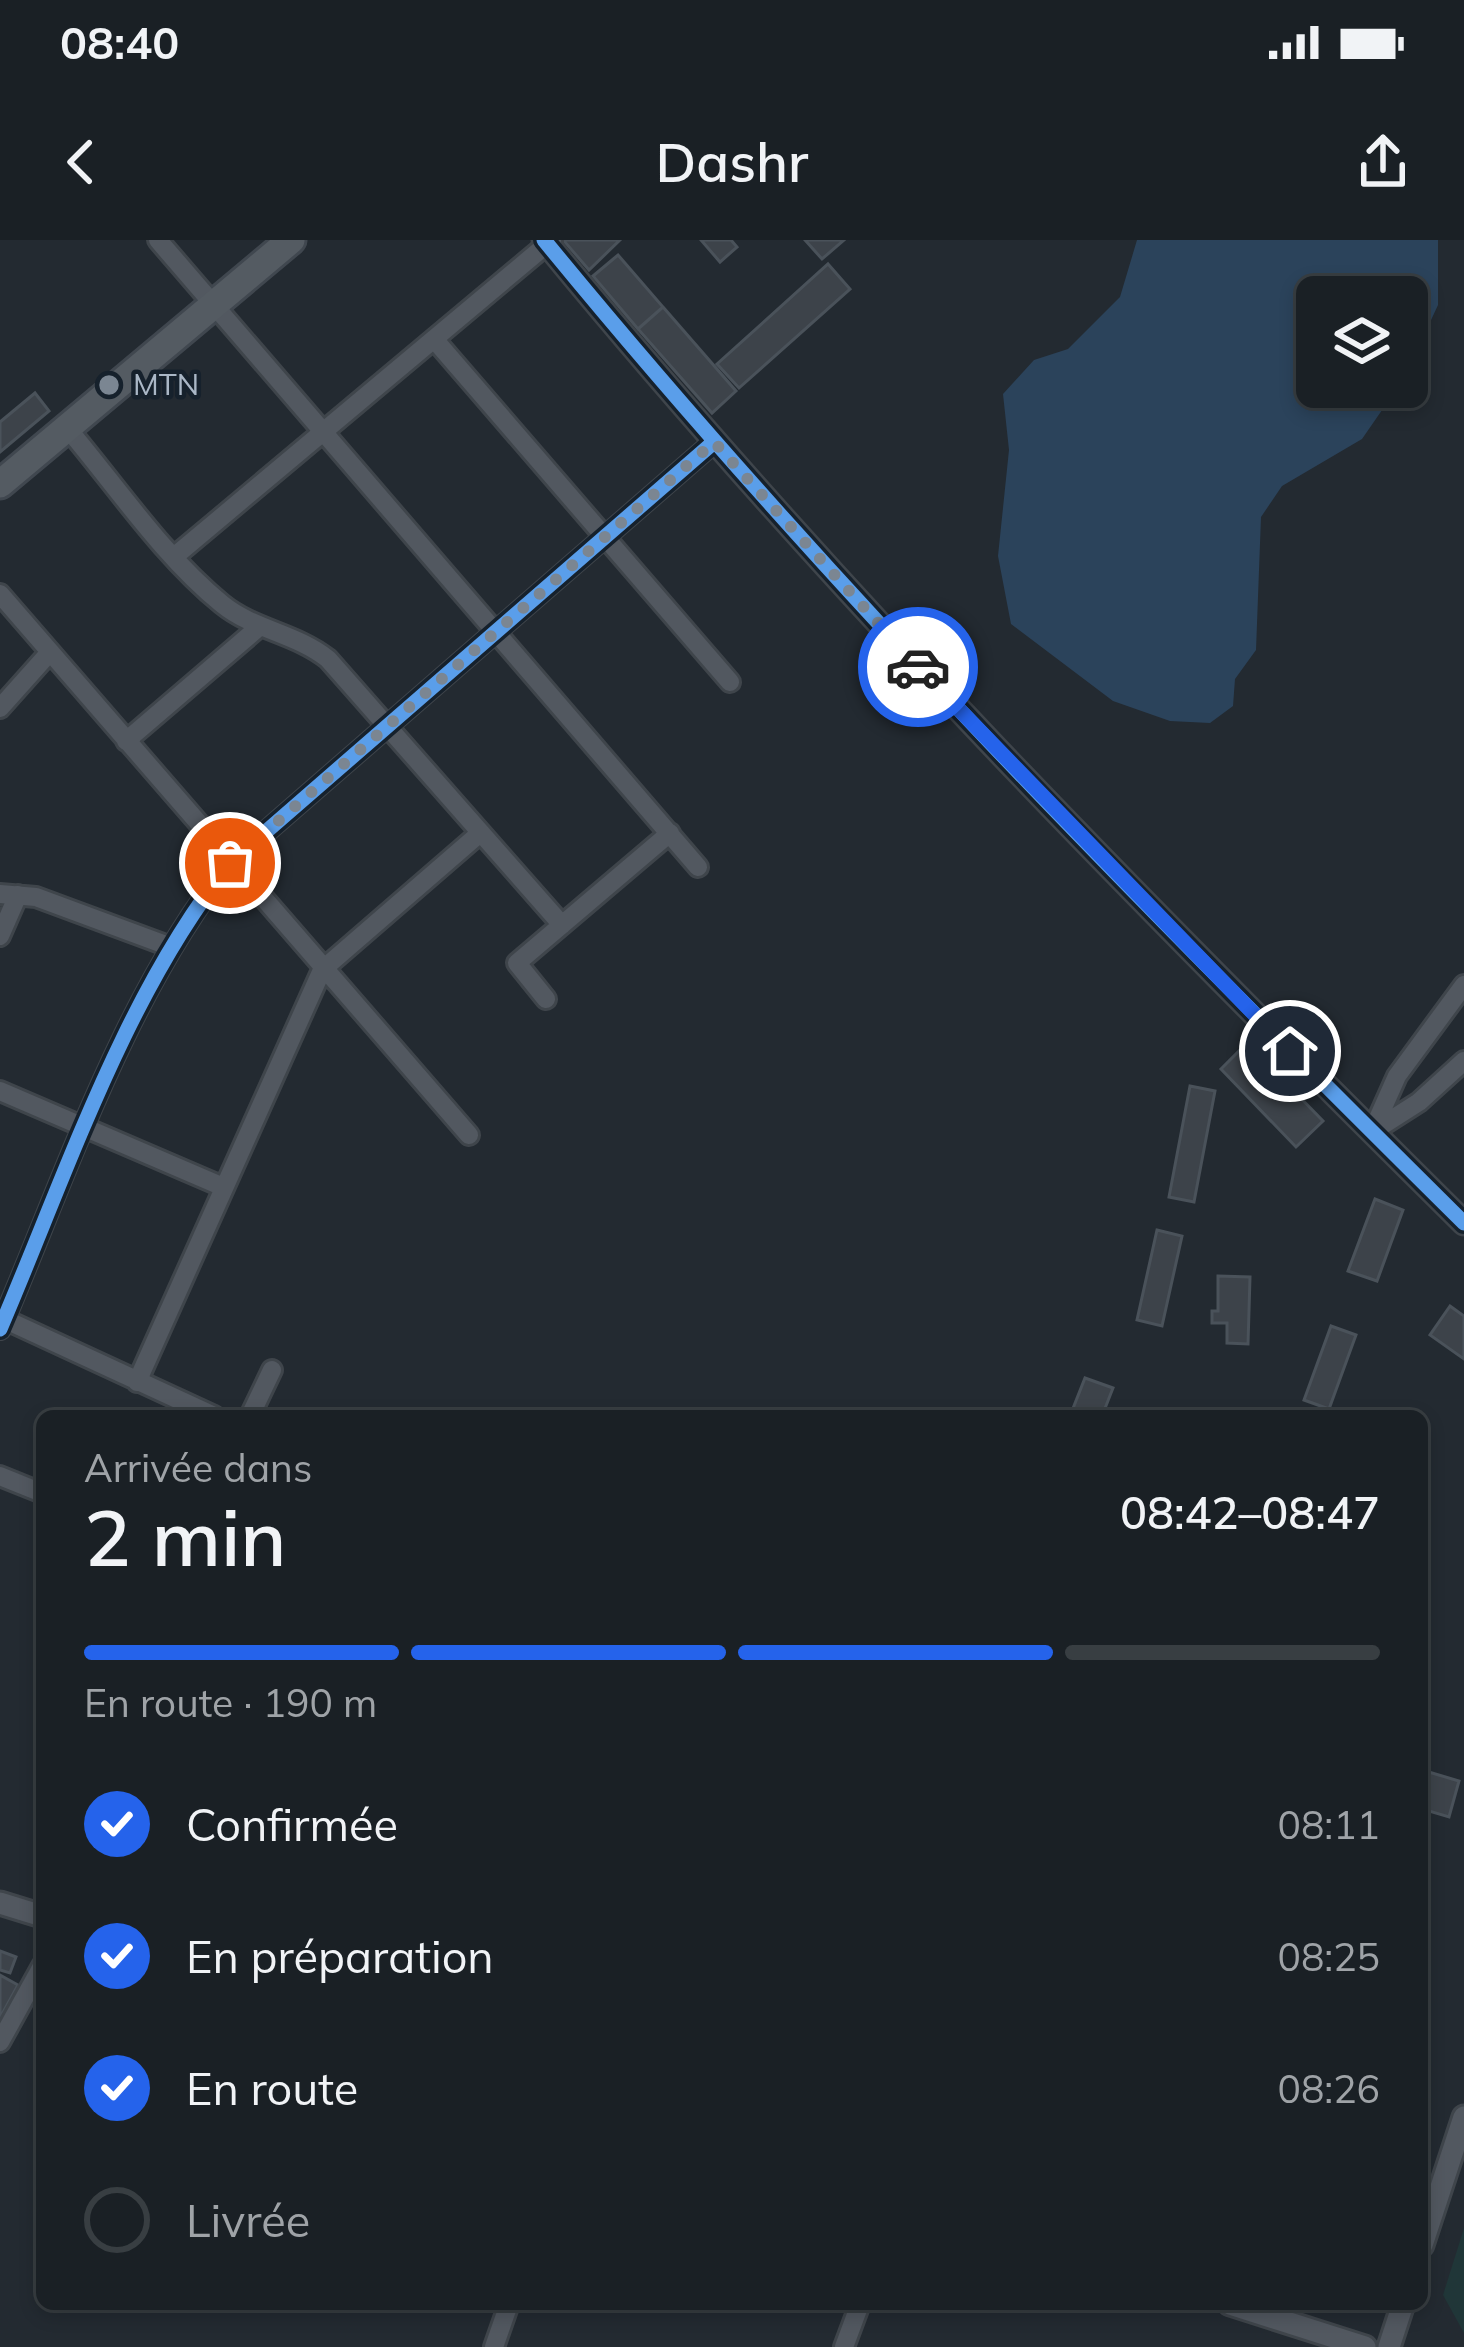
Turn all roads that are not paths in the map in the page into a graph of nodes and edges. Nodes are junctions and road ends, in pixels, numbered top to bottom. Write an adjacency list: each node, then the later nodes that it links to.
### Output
1 (158, 240): 4 (street)
2 (291, 240): 4 (main road)
3 (548, 241): 5 (street); 8 (street)
4 (217, 305): 6 (main road); 7 (street)
5 (434, 339): 7 (street); 10 (street)
6 (68, 429): 9 (main road); 11 (street)
7 (326, 430): 11 (street); 14 (street)
8 (714, 442): 10 (street); 34 (street)
9 (0, 484)
10 (604, 537): 14 (street); 16 (street)
11 (175, 556): 13 (street)
12 (0, 595): 15 (street)
13 (260, 627): 18 (street); 19 (street)
14 (496, 628): 18 (street); 20 (street)
15 (50, 652): 17 (street); 19 (street)
16 (730, 682)
17 (0, 708)
18 (383, 728): 21 (street); 22 (street)
19 (126, 741): 22 (street)
20 (670, 833): 23 (street); 25 (street)
21 (479, 834): 25 (street); 28 (street)
22 (230, 863): 27 (street); 28 (street)
23 (698, 867)
24 (9, 895): 26 (street); 27 (street)
25 (562, 925): 30 (street)
26 (0, 936)
27 (171, 947): 33 (street)
28 (322, 970): 35 (street); 36 (street)
29 (1464, 985): 34 (street)
30 (546, 999)
31 (1464, 1060): 34 (street)
32 (0, 1091): 33 (street)
33 (86, 1130): 36 (street); 38 (street)
34 (1372, 1132): 37 (street)
35 (469, 1136)
36 (221, 1186): 40 (street)
37 (1464, 1223)
38 (2, 1324): 40 (street)
39 (272, 1370): 42 (street)
40 (137, 1382): 41 (street)
41 (200, 1410)
42 (253, 1410)
43 (0, 1476): 44 (street)
44 (36, 1491)
45 (0, 1903): 46 (street)
46 (36, 1914)
47 (36, 1977): 48 (street)
48 (0, 2042)
49 (1464, 2117): 50 (street)
50 (1428, 2227)
51 (506, 2310): 55 (street)
52 (858, 2310): 56 (street)
53 (1249, 2310): 57 (street)
54 (1400, 2310): 58 (street)
55 (494, 2347)
56 (844, 2347)
57 (1365, 2347)
58 (1388, 2347)

